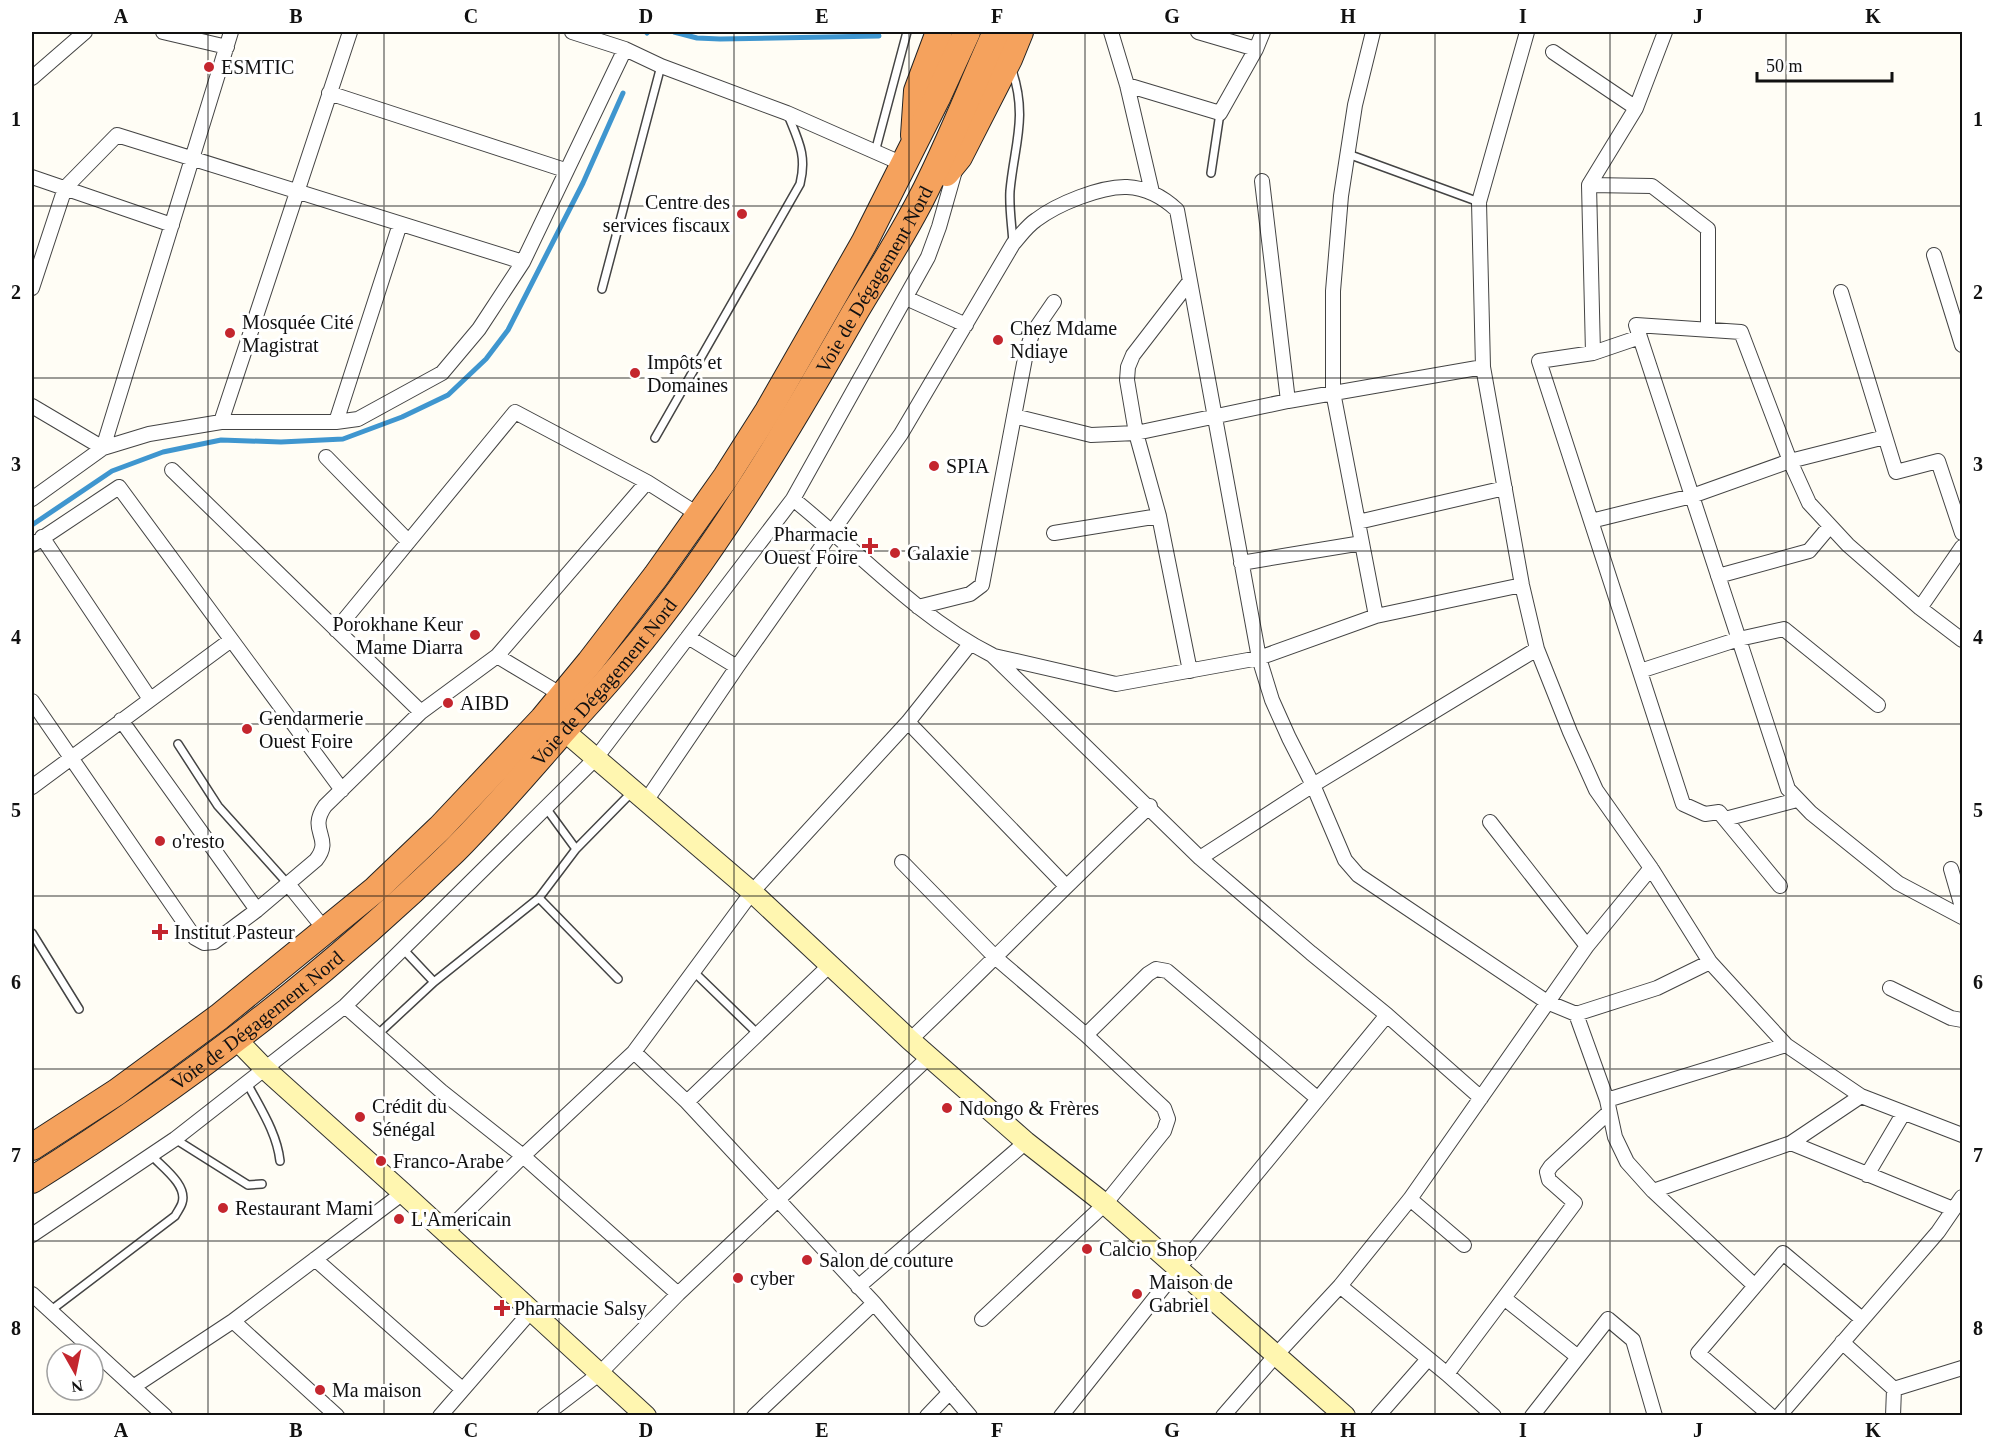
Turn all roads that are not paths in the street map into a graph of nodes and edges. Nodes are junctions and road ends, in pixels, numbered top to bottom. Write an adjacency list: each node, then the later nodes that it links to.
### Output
1 (85, 32): 23 (street)
2 (163, 32): 17 (street)
3 (231, 32): 17 (street)
4 (350, 32): 25 (street)
5 (572, 32): 18 (street)
6 (907, 32): 29 (lane)
7 (939, 32): 30 (highway)
8 (967, 32): 30 (highway, Voie de Dégagement Nord)
9 (996, 32): 42 (highway, Voie de Dégagement Nord)
10 (1020, 32): 21 (highway)
11 (1111, 32): 24 (street)
12 (1198, 32): 19 (street)
13 (1263, 32): 19 (street)
14 (1373, 32): 31 (street)
15 (1527, 32): 43 (street)
16 (1665, 32): 26 (street)
17 (227, 46): 33 (street)
18 (625, 49): 22 (street); 34 (street)
19 (1256, 49): 28 (street)
20 (1553, 52): 26 (street)
21 (1009, 59): 32 (highway); 46 (lane)
22 (661, 66): 27 (street); 51 (lane)
23 (32, 78)
24 (1127, 85): 28 (street); 41 (street)
25 (329, 93): 34 (street); 40 (street)
26 (1636, 108): 38 (street)
27 (787, 113): 29 (street); 70 (lane)
28 (1220, 113): 35 (lane)
29 (875, 152): 30 (street)
30 (908, 153): 80 (highway, Voie de Dégagement Nord)
31 (1348, 154): 43 (lane); 61 (street)
32 (959, 158): 42 (highway); 53 (street)
33 (192, 159): 39 (street); 40 (street); 45 (street)
34 (565, 170): 48 (street)
35 (1211, 173)
36 (32, 177): 39 (street)
37 (1262, 181): 62 (street)
38 (1589, 185): 56 (street); 59 (street)
39 (65, 188): 45 (street); 50 (street)
40 (297, 191): 44 (street); 66 (street)
41 (1152, 192): 46 (street); 49 (street)
42 (921, 199): 118 (highway, Voie de Dégagement Nord)
43 (1479, 202): 60 (street)
44 (400, 224): 48 (street); 67 (street)
45 (172, 225): 71 (street)
46 (1013, 244): 55 (street)
47 (1934, 255): 58 (street)
48 (523, 262): 67 (street)
49 (1190, 282): 65 (street); 68 (street)
50 (32, 285)
51 (602, 289)
52 (1841, 292): 69 (street)
53 (906, 298): 55 (street); 79 (street)
54 (1054, 302): 64 (street)
55 (966, 325): 85 (street)
56 (1708, 330): 57 (street); 73 (street)
57 (1640, 337): 59 (street); 77 (street)
58 (1962, 345)
59 (1593, 352): 82 (street)
60 (1484, 367): 61 (street); 76 (street)
61 (1333, 393): 62 (street); 83 (street)
62 (1288, 401): 65 (street)
63 (32, 406): 71 (street)
64 (1014, 416): 68 (street); 95 (street)
65 (1215, 416): 68 (street); 92 (street)
66 (220, 422): 67 (street); 71 (street)
67 (336, 422)
68 (1136, 433): 81 (street)
69 (1885, 437): 73 (street); 87 (street)
70 (655, 438)
71 (104, 448): 78 (street)
72 (326, 457): 89 (street)
73 (1790, 461): 77 (street); 84 (street)
74 (172, 470): 98 (street)
75 (647, 482): 80 (street); 89 (street); 106 (street)
76 (1505, 488): 83 (street); 94 (street)
77 (1692, 496): 82 (street); 93 (street)
78 (32, 499)
79 (793, 499): 85 (street); 99 (street)
80 (699, 515): 111 (highway, Voie de Dégagement Nord)
81 (1159, 516): 86 (street); 109 (street)
82 (1591, 521): 110 (street)
83 (1358, 522): 90 (street)
84 (1830, 526): 93 (street); 96 (street)
85 (834, 531): 95 (street); 108 (street)
86 (1054, 533)
87 (1962, 533)
88 (37, 541): 101 (street); 112 (street)
89 (408, 541): 98 (street)
90 (1362, 543): 92 (street); 97 (street)
91 (1962, 547): 96 (street)
92 (1241, 562): 107 (street)
93 (1718, 576): 100 (street)
94 (1522, 585): 97 (street); 104 (street)
95 (918, 607): 103 (street)
96 (1920, 608): 102 (street)
97 (1376, 616): 107 (street)
98 (336, 630): 115 (street)
99 (688, 637): 108 (street); 121 (street)
100 (1738, 639): 110 (street); 114 (street); 126 (street)
101 (231, 640): 112 (street); 124 (street)
102 (1962, 640)
103 (970, 644): 105 (street); 117 (street)
104 (1537, 649): 122 (street); 134 (street)
105 (992, 655): 109 (street); 127 (street)
106 (497, 656): 111 (street); 115 (street)
107 (1259, 658): 109 (street); 122 (street)
108 (737, 667): 125 (street)
109 (1190, 670)
110 (1640, 671): 129 (street)
111 (562, 696): 144 (highway, Voie de Dégagement Nord)
112 (150, 699): 116 (street)
113 (32, 701): 120 (street)
114 (1878, 705)
115 (421, 712): 124 (street)
116 (121, 720): 120 (street); 142 (street)
117 (908, 722): 137 (street); 139 (street)
118 (563, 730): 121 (street); 164 (highway, Voie de Dégagement Nord)
119 (178, 744): 136 (lane)
120 (70, 758): 123 (street); 142 (street)
121 (596, 758): 125 (street); 128 (street)
122 (1313, 785): 132 (street); 155 (street)
123 (32, 787)
124 (342, 790): 136 (street)
125 (640, 796): 131 (lane); 139 (street)
126 (1797, 800): 129 (street); 143 (street)
127 (1149, 806): 132 (street); 137 (street)
128 (546, 808): 131 (lane); 147 (street)
129 (1725, 819): 138 (street)
130 (1490, 822): 146 (street)
131 (576, 849): 140 (lane)
132 (1200, 858): 159 (street)
133 (902, 862): 148 (street)
134 (1651, 868): 146 (street); 149 (street)
135 (1951, 869): 141 (street)
136 (288, 885): 142 (street); 144 (street)
137 (1065, 885): 148 (street)
138 (1780, 886)
139 (752, 892): 150 (street); 151 (street)
140 (539, 898): 152 (lane); 153 (lane)
141 (1962, 907)
142 (257, 910)
143 (1962, 917)
144 (326, 931): 181 (highway, Voie de Dégagement Nord)
145 (32, 933): 157 (lane)
146 (1587, 946): 155 (street)
147 (403, 949): 153 (lane); 156 (street)
148 (996, 958): 163 (street); 165 (street)
149 (1710, 962): 158 (street); 166 (street)
150 (830, 965): 161 (street); 165 (street)
151 (694, 972): 161 (lane); 167 (street)
152 (618, 979)
153 (434, 982): 162 (lane)
154 (1890, 988): 160 (street)
155 (1547, 1002): 158 (street); 173 (street)
156 (345, 1006): 162 (street); 169 (street)
157 (79, 1010)
158 (1576, 1014): 175 (street)
159 (1387, 1015): 172 (street); 173 (street)
160 (1962, 1020)
161 (758, 1034): 174 (street)
162 (377, 1035): 183 (street)
163 (1086, 1035): 172 (street); 193 (street)
164 (235, 1038): 169 (street); 186 (highway, Voie de Dégagement Nord)
165 (910, 1040): 168 (street)
166 (1786, 1045): 171 (street); 175 (street)
167 (634, 1052): 174 (street); 183 (street)
168 (929, 1057): 179 (street); 192 (street)
169 (264, 1068): 170 (street); 189 (street)
170 (247, 1083): 178 (street); 184 (lane)
171 (1861, 1096): 176 (street); 180 (street)
172 (1317, 1098): 199 (street)
173 (1481, 1098): 191 (street)
174 (687, 1102): 192 (street)
175 (1608, 1106): 188 (street); 204 (street)
176 (1903, 1113): 177 (street); 185 (street)
177 (1962, 1135)
178 (175, 1139): 182 (street); 187 (lane)
179 (1026, 1142): 193 (street); 201 (street)
180 (1791, 1143): 185 (street); 188 (street)
181 (32, 1147)
182 (151, 1155): 196 (street); 208 (lane)
183 (523, 1156): 195 (street); 203 (street)
184 (280, 1161)
185 (1867, 1174): 194 (street)
186 (32, 1180)
187 (262, 1184)
188 (1653, 1191): 202 (street)
189 (403, 1193): 195 (street); 198 (street)
190 (1962, 1197): 194 (street)
191 (1410, 1199): 197 (street); 200 (street)
192 (777, 1200): 201 (street); 203 (street)
193 (1105, 1204): 199 (street); 209 (street)
194 (1953, 1209): 210 (street)
195 (446, 1233): 207 (street)
196 (32, 1234)
197 (1464, 1245)
198 (315, 1259): 211 (street); 220 (street)
199 (1178, 1269): 213 (street); 231 (street)
200 (1340, 1286): 213 (street); 215 (street)
201 (858, 1287): 206 (street)
202 (1755, 1287): 210 (street); 238 (street)
203 (678, 1294): 217 (street)
204 (1504, 1298): 214 (street); 218 (street)
205 (33, 1299): 208 (street)
206 (874, 1304): 222 (street); 228 (street)
207 (532, 1310): 217 (street); 220 (street)
208 (51, 1311): 219 (street)
209 (982, 1319)
210 (1862, 1319): 212 (street)
211 (233, 1321): 219 (street); 224 (street)
212 (1842, 1342): 221 (street); 239 (street)
213 (1276, 1355): 232 (street); 233 (street)
214 (1578, 1357): 236 (street); 237 (street)
215 (1428, 1359): 218 (street); 234 (street)
216 (1962, 1368): 221 (street)
217 (599, 1374): 226 (street); 227 (street)
218 (1447, 1374): 235 (street)
219 (133, 1387): 223 (street)
220 (462, 1389): 225 (street)
221 (1894, 1389): 240 (street)
222 (950, 1392): 229 (street); 230 (street)
223 (165, 1416)
224 (337, 1416)
225 (440, 1416)
226 (544, 1416)
227 (646, 1416)
228 (754, 1416)
229 (927, 1416)
230 (970, 1416)
231 (1061, 1416)
232 (1223, 1416)
233 (1345, 1416)
234 (1378, 1416)
235 (1494, 1416)
236 (1532, 1416)
237 (1655, 1416)
238 (1771, 1416)
239 (1779, 1416)
240 (1893, 1416)

